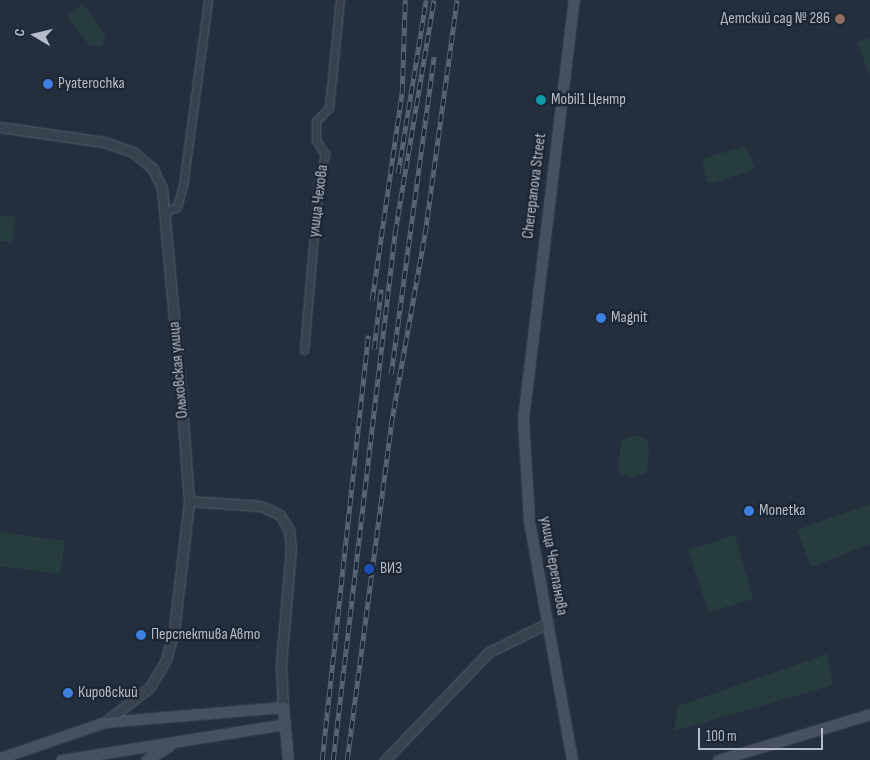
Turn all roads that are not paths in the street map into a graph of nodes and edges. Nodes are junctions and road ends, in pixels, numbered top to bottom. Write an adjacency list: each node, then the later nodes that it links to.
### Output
1 (208, 0): 5 (street)
2 (340, 0): 6 (street, улица Чехова)
3 (574, 0): 8 (main road, улица Черепанова)
4 (0, 127): 5 (street, Ольховская улица)
5 (165, 212): 7 (street, Ольховская улица)
6 (304, 350)
7 (189, 501): 9 (street); 11 (street, Ольховская улица)
8 (548, 623): 18 (street); 19 (main road, улица Черепанова)
9 (283, 707): 11 (main road); 12 (main road)
10 (870, 714): 20 (main road)
11 (105, 722): 14 (main road)
12 (284, 724): 13 (main road); 17 (main road)
13 (182, 740): 15 (main road); 16 (main road)
14 (0, 758)
15 (61, 760)
16 (146, 760)
17 (288, 760)
18 (385, 760)
19 (572, 760)
20 (718, 760)

